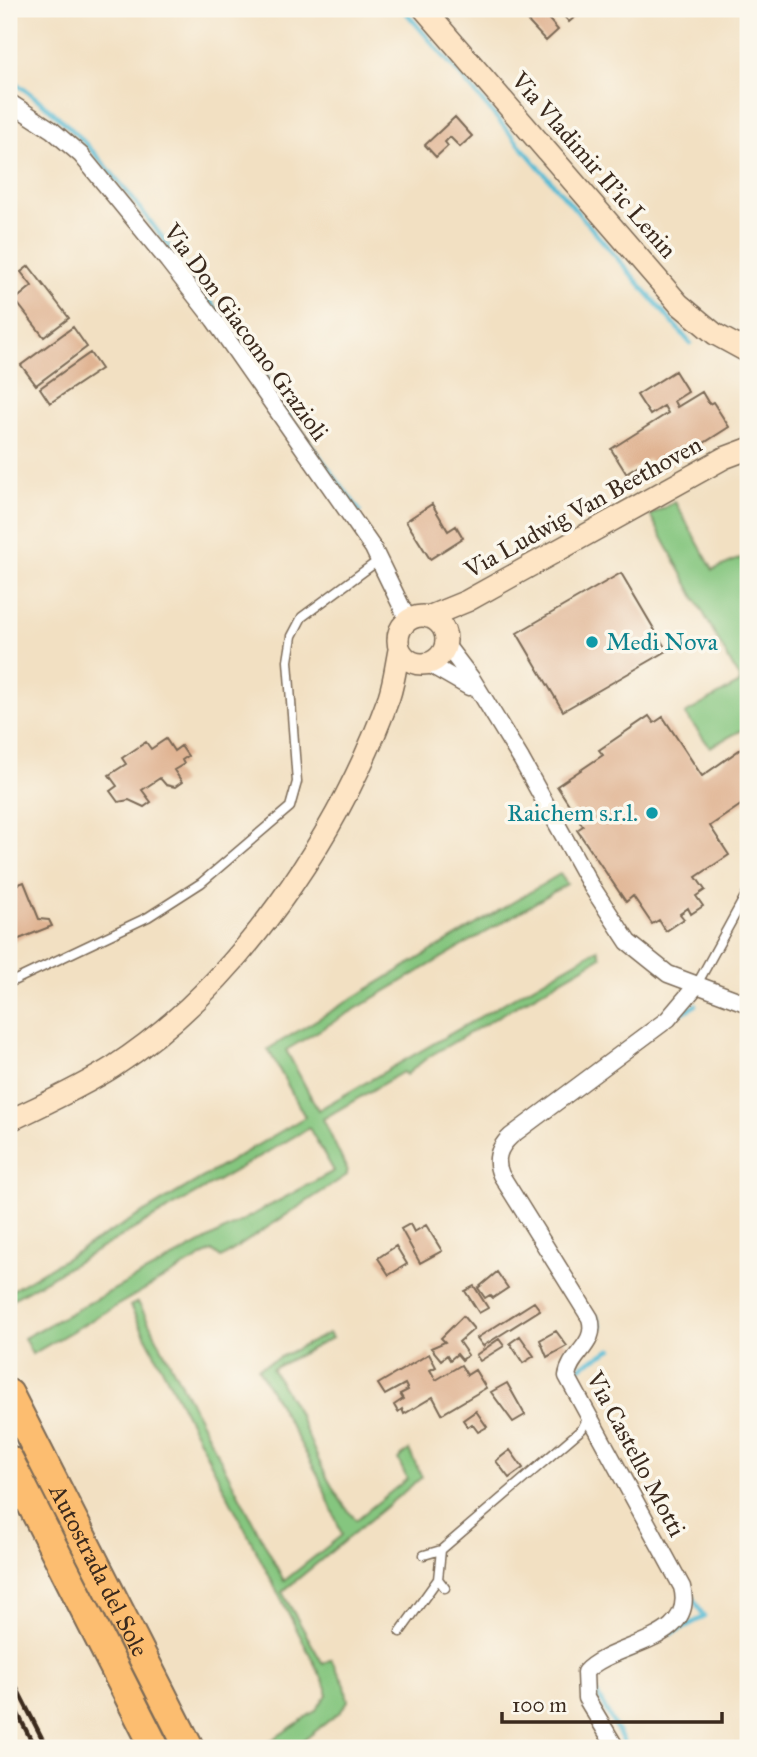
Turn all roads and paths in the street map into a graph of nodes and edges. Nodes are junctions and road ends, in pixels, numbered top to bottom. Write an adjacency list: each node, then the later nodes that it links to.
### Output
1 (424, 9): 3 (street, Via Vladimir Il'ic Lenin)
2 (9, 102): 8 (street, Via Don Giacomo Grazioli)
3 (741, 349): 4 (street, Via Vladimir Il'ic Lenin)
4 (748, 366)
5 (748, 432): 7 (street, Via Ludwig Van Beethoven)
6 (748, 449): 7 (street, Via Ludwig Van Beethoven)
7 (724, 458): 9 (street, Via Ludwig Van Beethoven)
8 (379, 560): 10 (street, Via Don Giacomo Grazioli); 17 (lane)
9 (467, 601): 10 (street, Via Ludwig Van Beethoven); 11 (street, Via Ludwig Van Beethoven)
10 (418, 618): 11 (street); 12 (street, Via Ludwig Van Beethoven)
11 (446, 640): 13 (street, Via Ludwig Van Beethoven); 14 (street)
12 (399, 650): 13 (street); 15 (street, Via Ludwig Van Beethoven)
13 (426, 664): 14 (street); 15 (street, Via Ludwig Van Beethoven)
14 (480, 695): 18 (street)
15 (390, 696): 20 (street, Via Ludwig Van Beethoven)
16 (748, 891): 18 (lane)
17 (9, 984)
18 (696, 986): 19 (street); 22 (street, Via Castello Motti)
19 (748, 1004)
20 (9, 1121)
21 (9, 1394): 30 (highway, Autostrada del Sole)
22 (588, 1417): 24 (lane); 31 (street, Via Castello Motti)
23 (9, 1460): 29 (highway, Autostrada del Sole)
24 (442, 1550): 25 (lane); 26 (lane)
25 (424, 1555)
26 (438, 1579): 27 (lane); 28 (lane)
27 (445, 1588)
28 (400, 1632)
29 (155, 1748)
30 (189, 1748)
31 (615, 1748)

